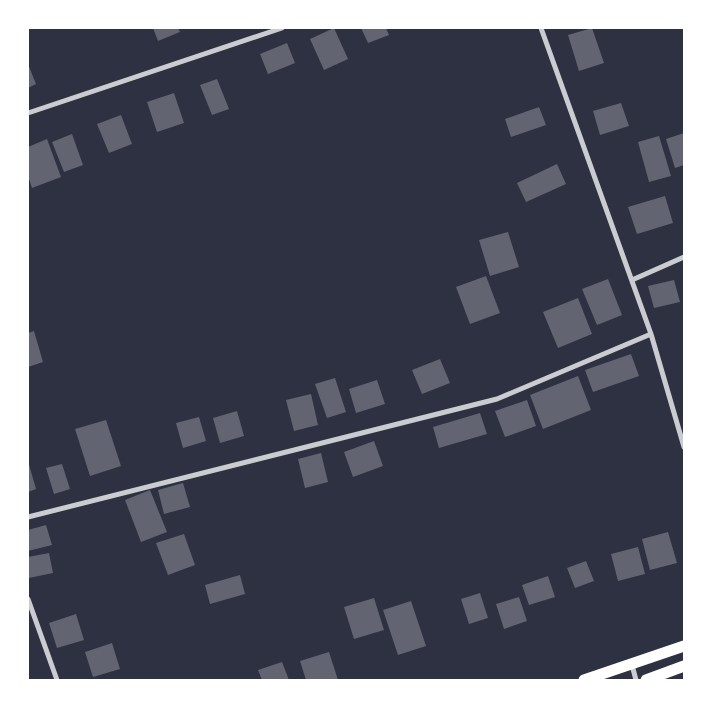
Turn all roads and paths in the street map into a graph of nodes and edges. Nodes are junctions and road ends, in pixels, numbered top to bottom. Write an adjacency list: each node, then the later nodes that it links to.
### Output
1 (282, 28): 3 (street)
2 (541, 28): 5 (street)
3 (28, 113)
4 (684, 256): 5 (street)
5 (632, 280): 6 (street)
6 (651, 334): 7 (street); 8 (street)
7 (684, 447)
8 (28, 517)
9 (28, 598): 13 (street)
10 (684, 646): 11 (main road)
11 (632, 665): 14 (main road); 15 (street)
12 (684, 666): 16 (main road)
13 (57, 680)
14 (584, 680)
15 (636, 680)
16 (646, 680)

